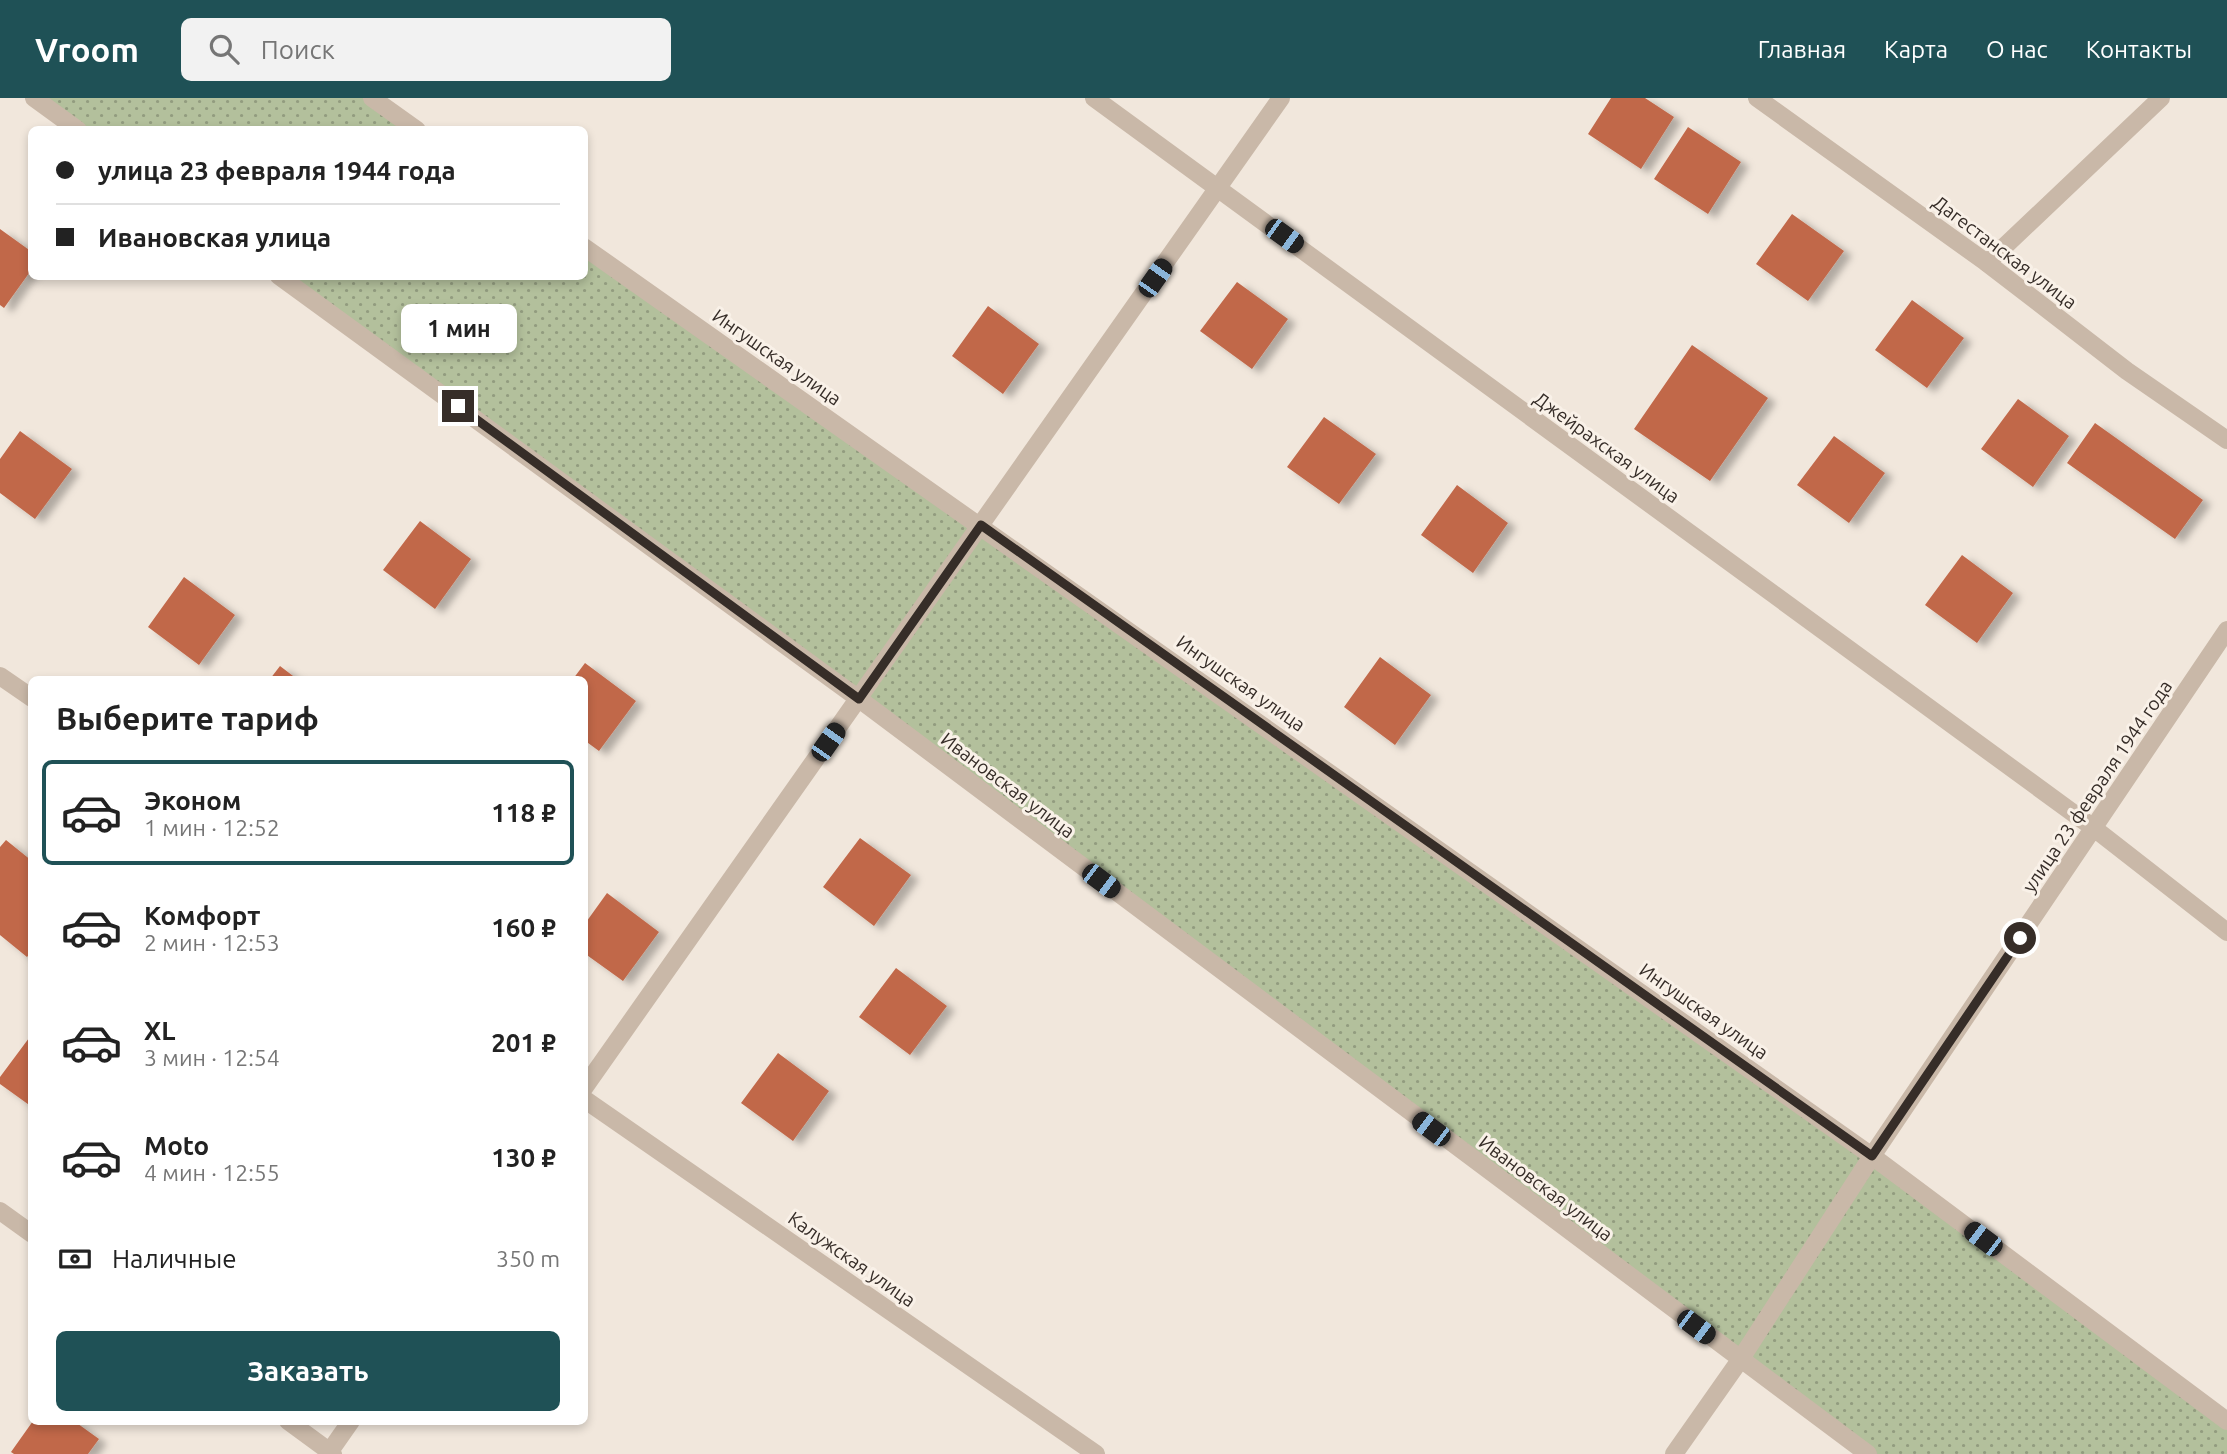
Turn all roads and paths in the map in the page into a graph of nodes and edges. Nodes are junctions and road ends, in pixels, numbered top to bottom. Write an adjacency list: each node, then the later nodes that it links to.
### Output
1 (34, 98): 7 (street)
2 (372, 98): 8 (street)
3 (1094, 98): 9 (street, Джейрахская улица)
4 (1281, 98): 9 (street)
5 (1758, 98): 11 (street, Дагестанская улица)
6 (2161, 98): 11 (street)
7 (72, 126)
8 (411, 126)
9 (1218, 188): 14 (street); 19 (street, Джейрахская улица)
10 (588, 250): 14 (street, Ингушская улица)
11 (1987, 263): 13 (street, Дагестанская улица)
12 (284, 280): 18 (street, Ивановская улица)
13 (2227, 440)
14 (981, 525): 18 (street); 23 (street, Ингушская улица)
15 (2227, 630): 19 (street, улица 23 февраля 1944 года)
16 (0, 676): 17 (street)
17 (28, 695)
18 (859, 699): 21 (street); 26 (street, Ивановская улица)
19 (2095, 829): 20 (street, Джейрахская улица); 23 (street, улица 23 февраля 1944 года)
20 (2227, 932)
21 (588, 1082)
22 (588, 1102): 31 (street, Калужская улица)
23 (1872, 1156): 26 (street, улица 23 февраля 1944 года); 27 (street, Ингушская улица)
24 (0, 1211): 25 (street)
25 (28, 1231)
26 (1740, 1360): 32 (street, улица 23 февраля 1944 года); 33 (street, Ивановская улица)
27 (2227, 1421)
28 (293, 1425): 30 (street)
29 (348, 1425): 30 (street)
30 (330, 1453)
31 (1096, 1454)
32 (1674, 1454)
33 (1868, 1454)

